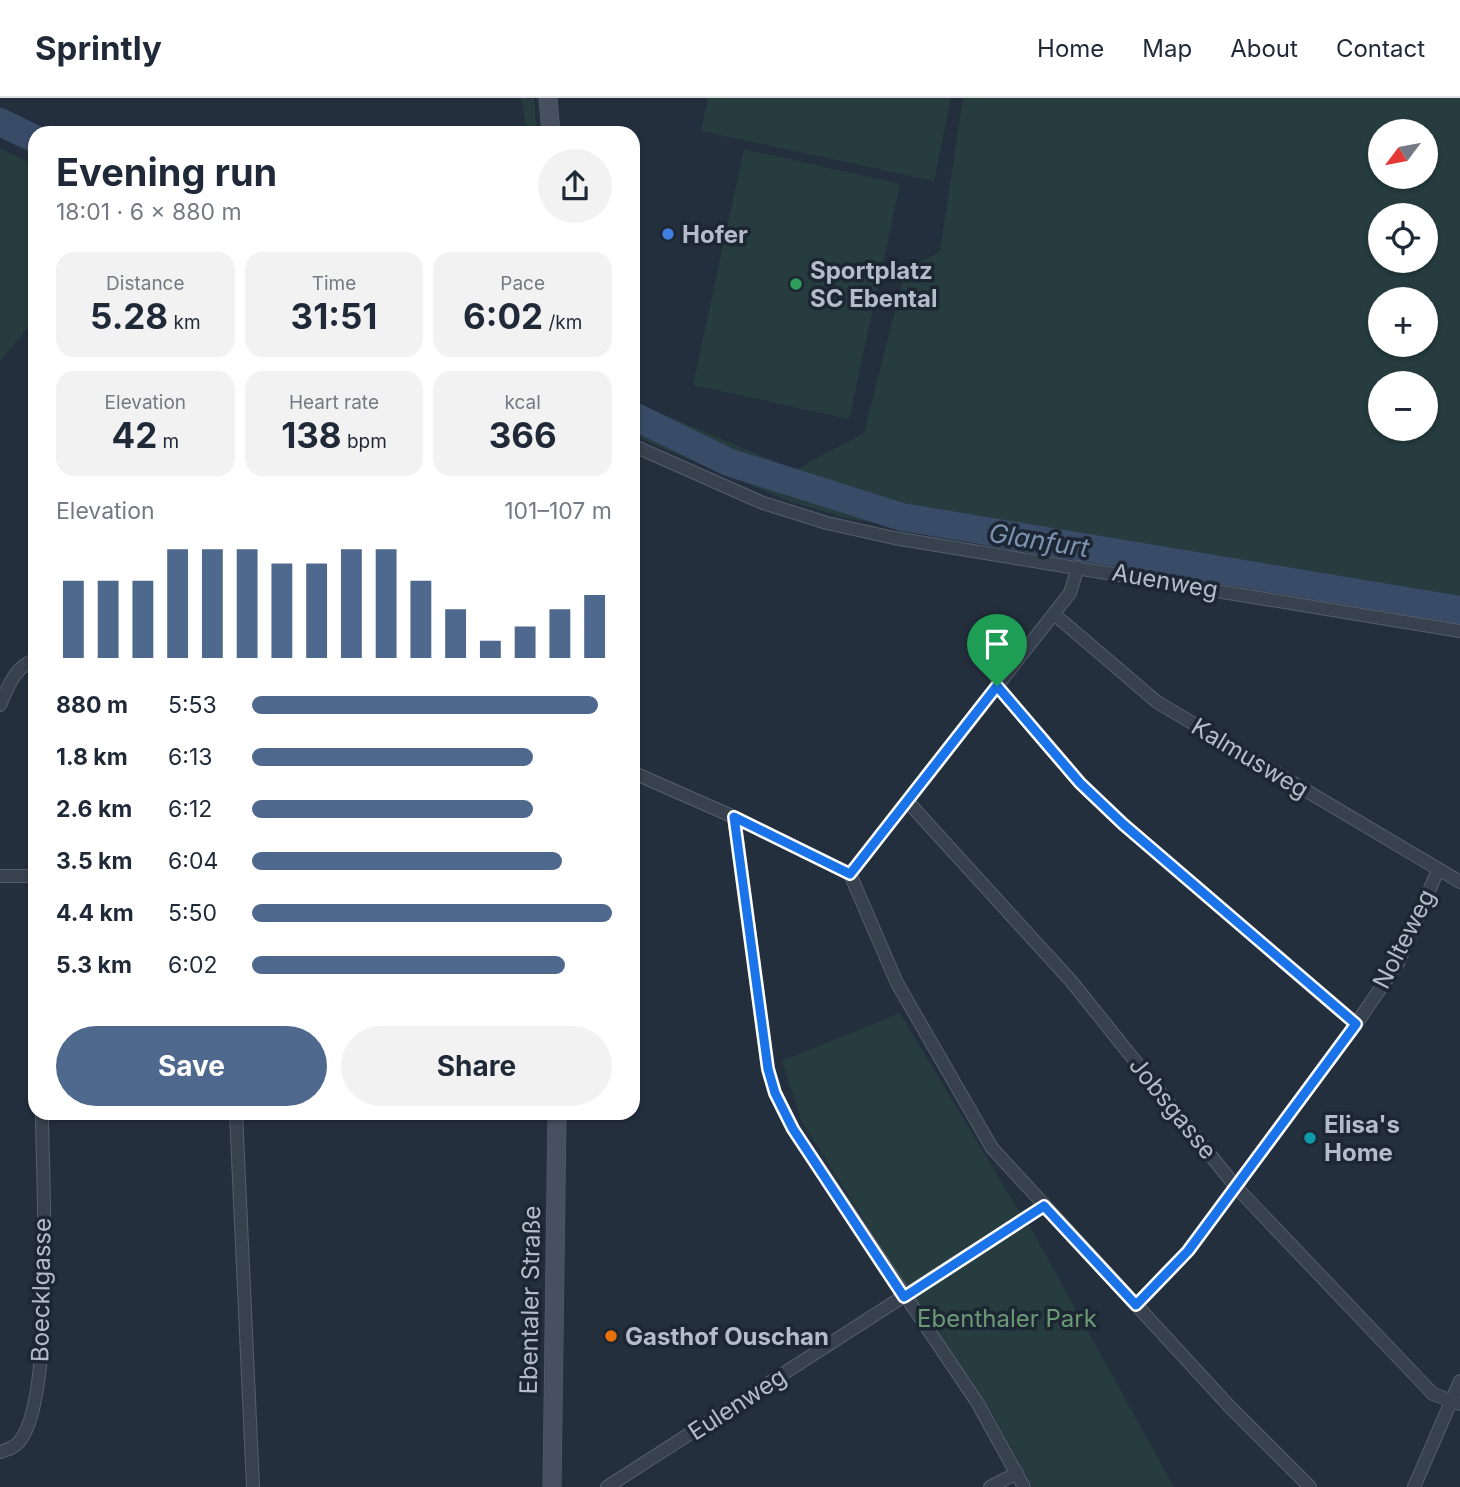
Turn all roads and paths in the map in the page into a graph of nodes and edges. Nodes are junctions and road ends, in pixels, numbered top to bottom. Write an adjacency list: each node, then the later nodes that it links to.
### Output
1 (548, 98): 2 (main road)
2 (550, 126)
3 (640, 449): 4 (street, Auenweg)
4 (1078, 566): 5 (street); 6 (street, Auenweg)
5 (1054, 614): 8 (street); 13 (street, Kalmusweg)
6 (1460, 631)
7 (28, 663): 9 (street)
8 (997, 686): 11 (street); 18 (street)
9 (0, 705)
10 (640, 776): 12 (street)
11 (908, 802): 14 (street); 22 (street, Jobsgasse)
12 (734, 817): 14 (street); 24 (street)
13 (1438, 870): 17 (street, Kalmusweg); 18 (street, Nolteweg)
14 (850, 874): 23 (street)
15 (0, 876): 16 (street)
16 (28, 876)
17 (1460, 882)
18 (1356, 1024): 22 (street, Nolteweg)
19 (42, 1120): 28 (street, Boecklgasse)
20 (236, 1120): 30 (street)
21 (557, 1120): 31 (main road, Ebentaler Straße)
22 (1236, 1187): 25 (street, Nolteweg); 27 (street, Jobsgasse)
23 (1044, 1206): 24 (street, Eulenweg); 25 (street)
24 (904, 1297): 29 (street); 32 (street, Eulenweg)
25 (1136, 1305): 35 (street)
26 (1460, 1381): 27 (street)
27 (1455, 1402): 36 (street)
28 (0, 1452)
29 (1017, 1473): 33 (street); 34 (street)
30 (253, 1487)
31 (552, 1487)
32 (607, 1487)
33 (990, 1487)
34 (1024, 1487)
35 (1310, 1487)
36 (1414, 1487)

